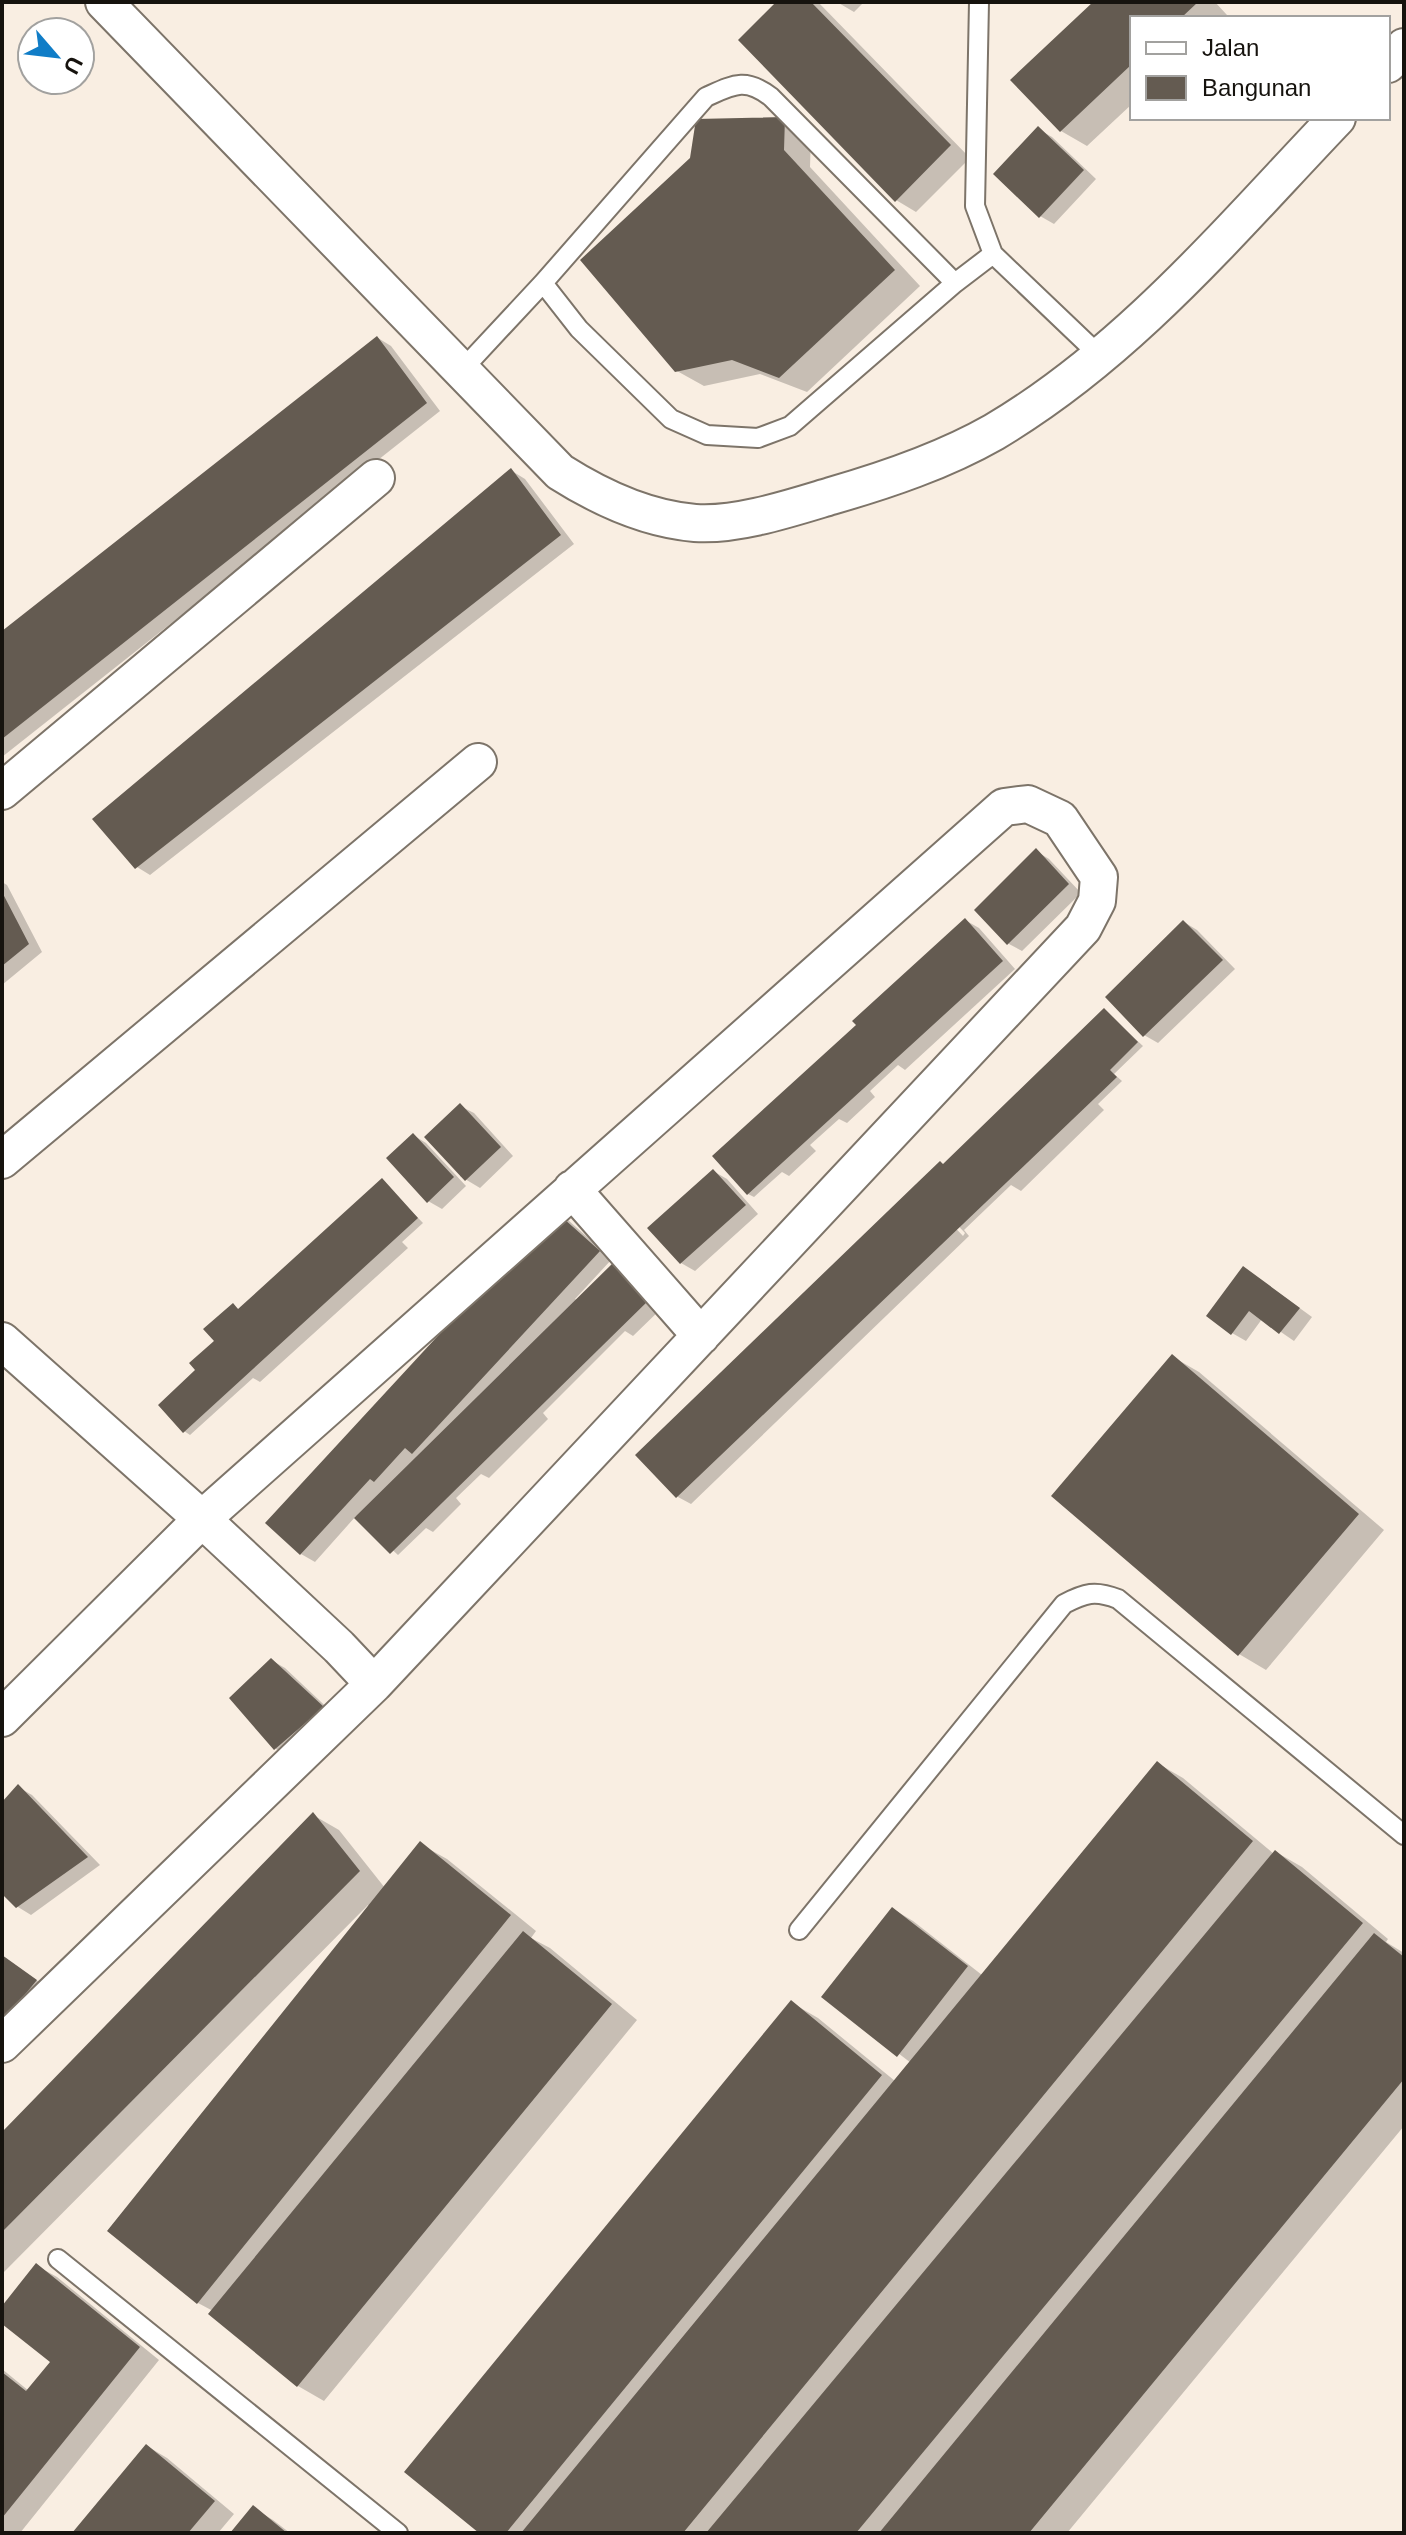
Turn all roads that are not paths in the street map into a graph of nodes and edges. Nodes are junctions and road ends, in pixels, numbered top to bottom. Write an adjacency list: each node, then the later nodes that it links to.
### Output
1 (104, 2): 10 (street)
2 (979, 2): 6 (lane)
3 (1404, 47): 4 (street)
4 (1390, 62)
5 (1335, 120): 9 (street)
6 (993, 254): 8 (lane); 9 (lane)
7 (543, 283): 8 (lane); 8 (lane); 10 (lane)
8 (955, 283)
9 (1101, 357): 10 (street)
10 (472, 358)
11 (376, 478): 13 (street)
12 (478, 762): 14 (street)
13 (2, 791)
14 (2, 1160)
15 (572, 1189): 16 (street); 16 (street); 18 (street)
16 (701, 1336): 19 (street)
17 (2, 1341): 18 (street)
18 (202, 1519): 19 (street); 20 (street)
19 (374, 1684): 23 (street)
20 (2, 1718)
21 (1404, 1835): 22 (lane)
22 (799, 1930)
23 (2, 2044)
24 (58, 2259): 25 (lane)
25 (398, 2533)

